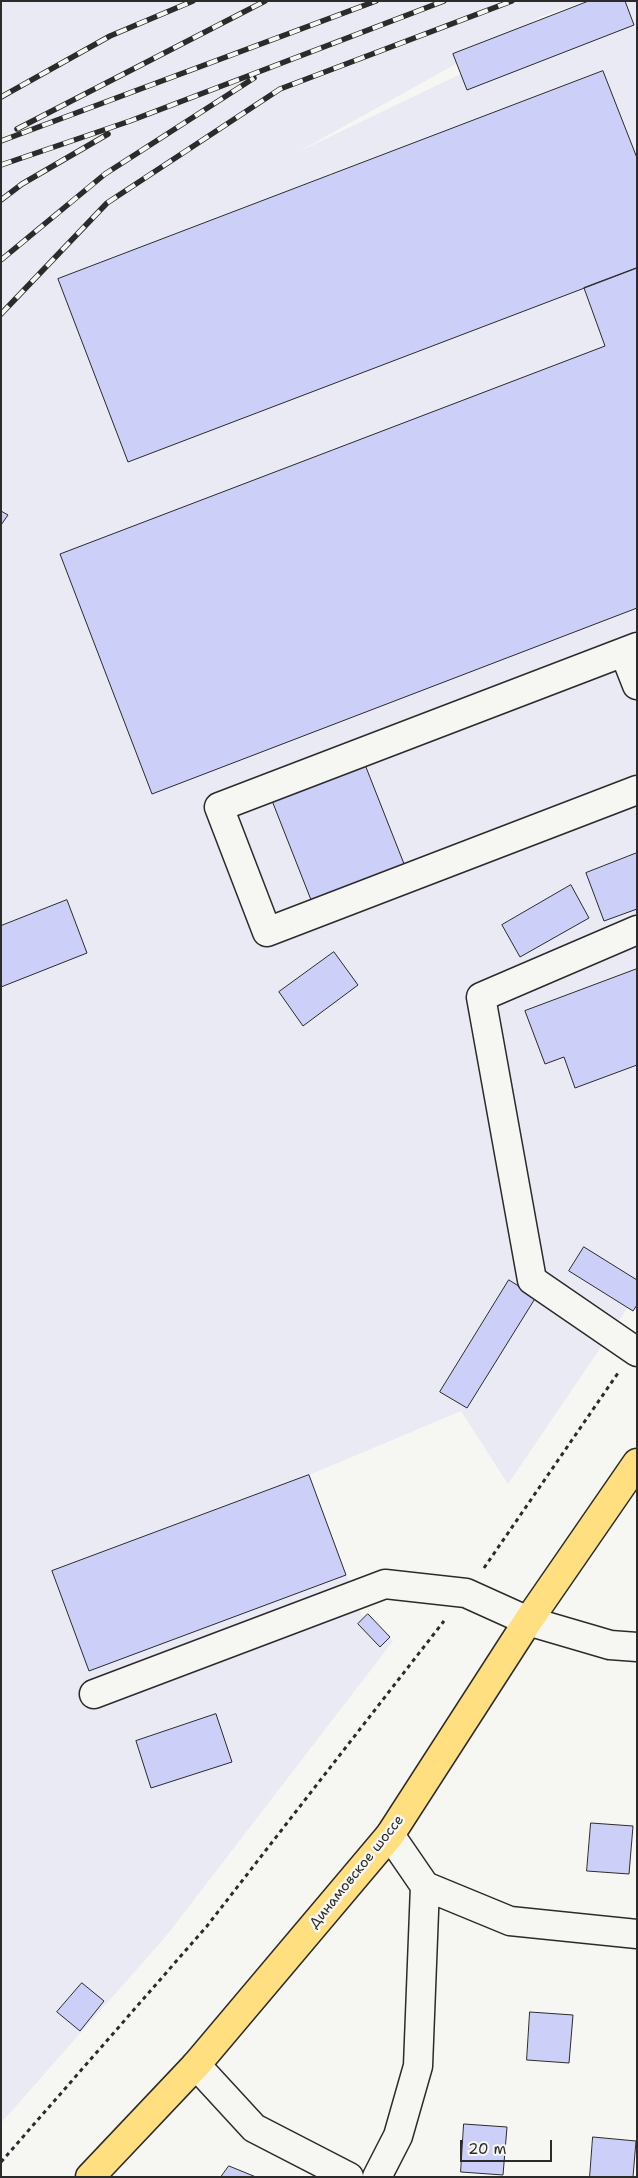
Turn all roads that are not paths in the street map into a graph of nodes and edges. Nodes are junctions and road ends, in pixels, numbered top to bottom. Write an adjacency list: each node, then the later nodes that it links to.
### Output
1 (630, 650): 2 (street); 3 (street)
2 (637, 685)
3 (637, 790)
4 (637, 930): 5 (street)
5 (636, 1351)
6 (637, 1463): 7 (main road, Динамовское шоссе)
7 (528, 1621): 8 (street); 9 (street); 10 (main road, Динамовское шоссе)
8 (637, 1647)
9 (94, 1694)
10 (390, 1835): 11 (street); 13 (main road, Динамовское шоссе)
11 (425, 1886): 12 (street); 16 (street)
12 (637, 1934)
13 (196, 2065): 14 (main road, Динамовское шоссе); 15 (street)
14 (90, 2177)
15 (349, 2177)
16 (377, 2177)

